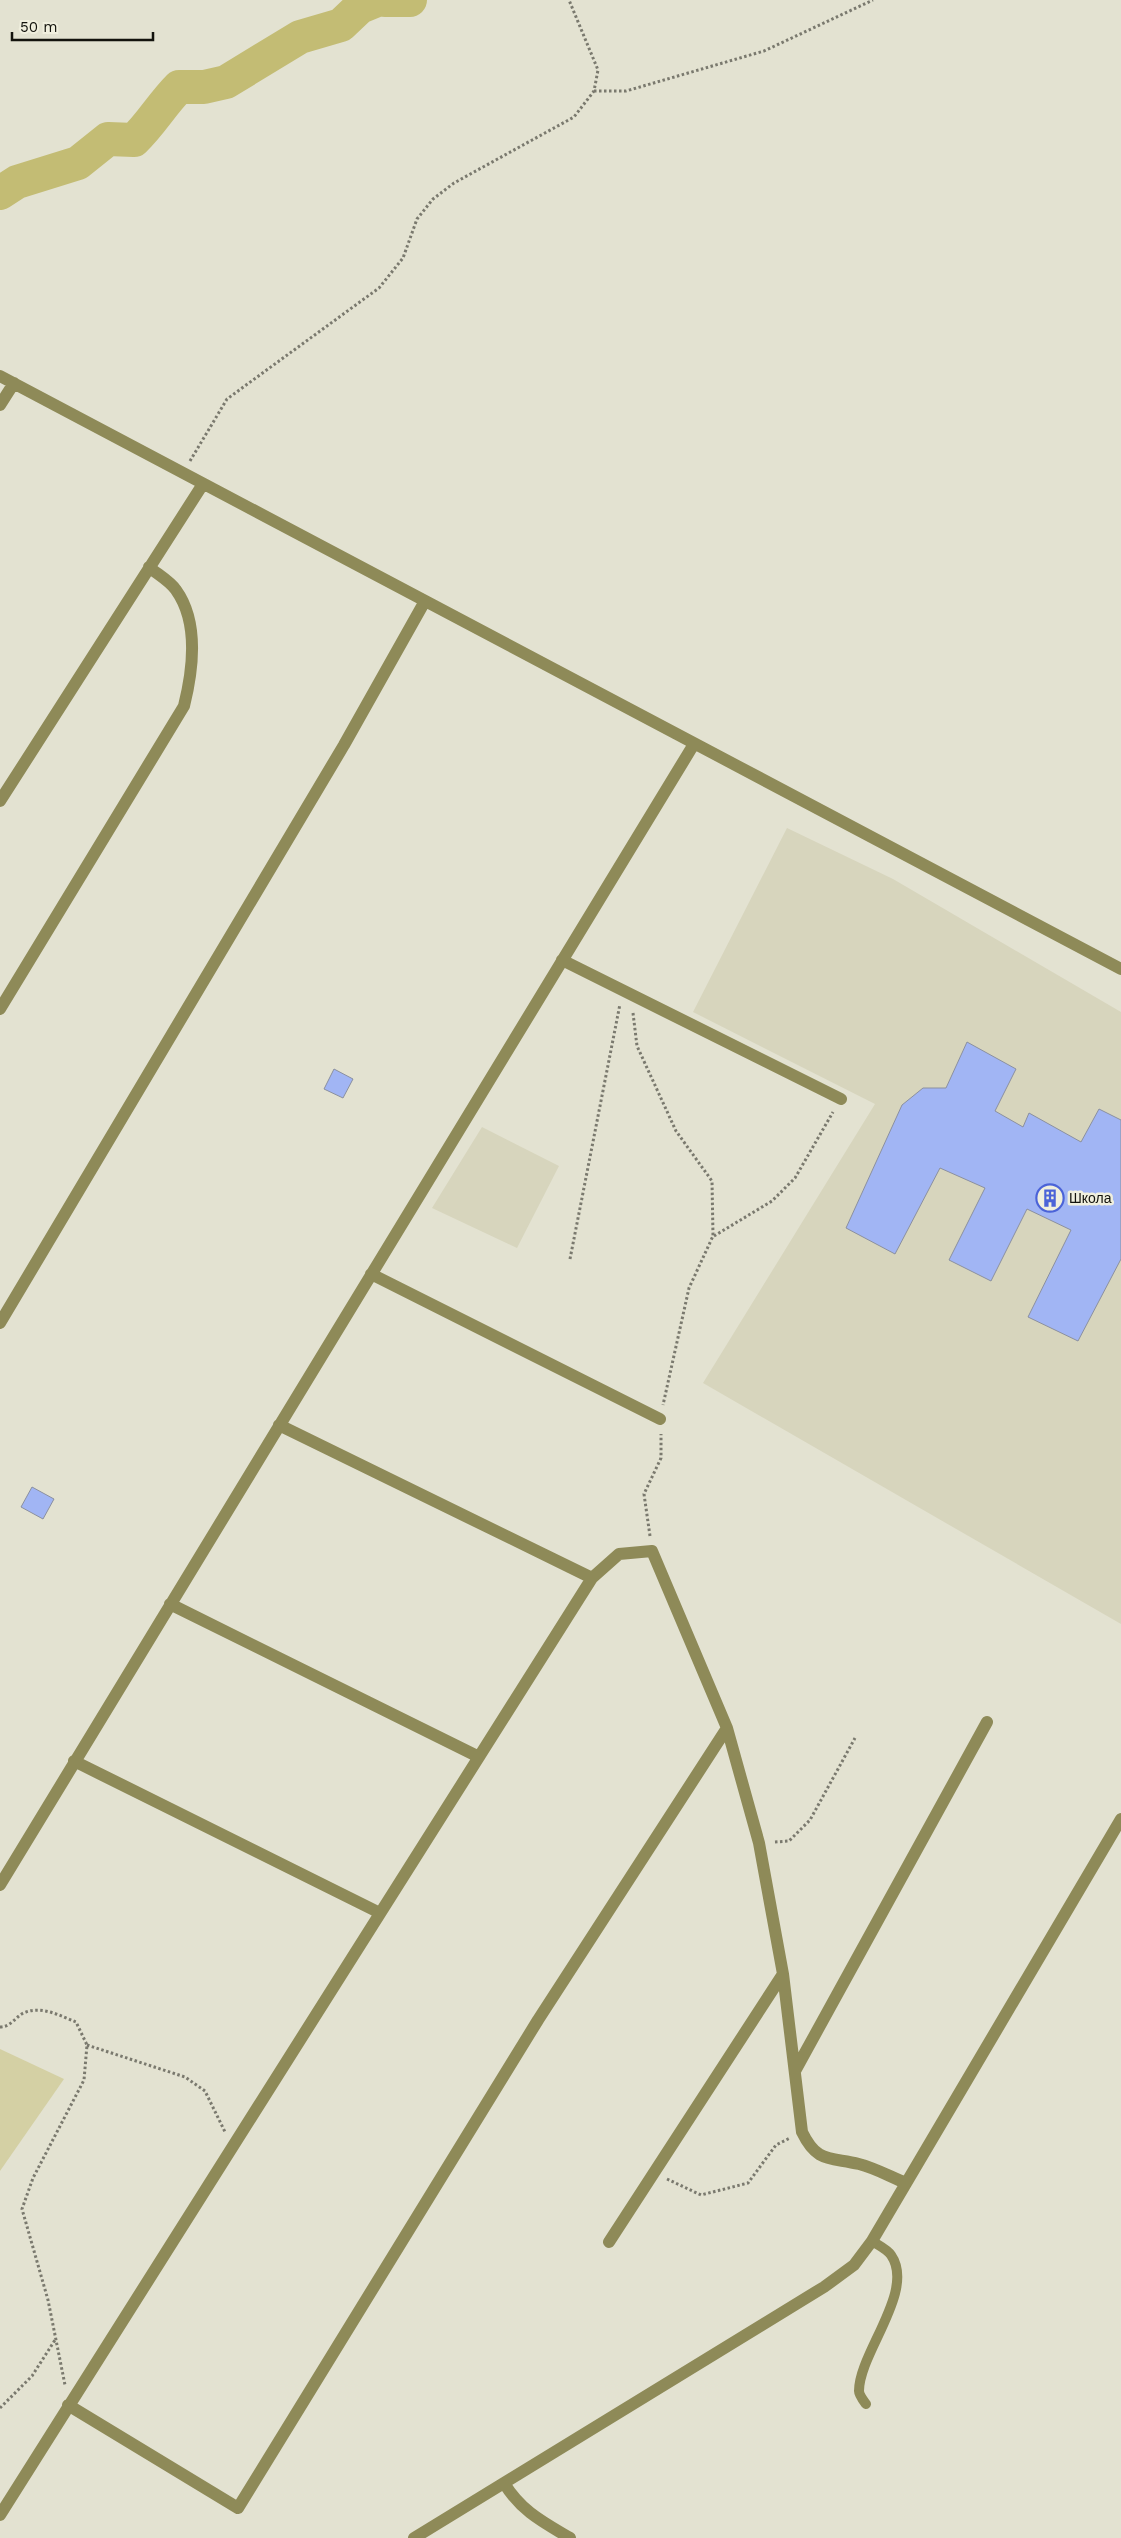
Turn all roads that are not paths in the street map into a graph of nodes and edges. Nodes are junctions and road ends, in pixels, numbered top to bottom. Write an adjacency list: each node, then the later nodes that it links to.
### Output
1 (0, 376): 2 (street)
2 (14, 383): 3 (street); 4 (street)
3 (0, 405)
4 (203, 484): 5 (street); 6 (street)
5 (149, 567): 8 (street); 11 (street)
6 (425, 601): 7 (street); 14 (street)
7 (694, 744): 9 (street); 10 (street)
8 (0, 801)
9 (562, 960): 12 (street); 13 (street)
10 (1121, 969)
11 (0, 1008)
12 (841, 1099)
13 (371, 1274): 15 (street); 16 (street)
14 (0, 1323)
15 (660, 1419)
16 (279, 1425): 17 (street); 18 (street)
17 (592, 1578): 20 (street); 21 (street)
18 (170, 1604): 21 (street); 22 (street)
19 (987, 1722): 27 (street)
20 (727, 1728): 26 (street); 32 (street)
21 (479, 1756): 25 (street)
22 (74, 1761): 24 (street); 25 (street)
23 (1121, 1818): 28 (street)
24 (0, 1885)
25 (380, 1913): 32 (street)
26 (783, 1974): 27 (street); 30 (street)
27 (794, 2071): 28 (street)
28 (906, 2183): 29 (street)
29 (872, 2240): 31 (lane); 33 (street)
30 (609, 2242)
31 (866, 2404)
32 (68, 2405): 34 (street)
33 (504, 2483): 35 (street); 36 (street)
34 (0, 2515)
35 (414, 2538)
36 (570, 2538)

